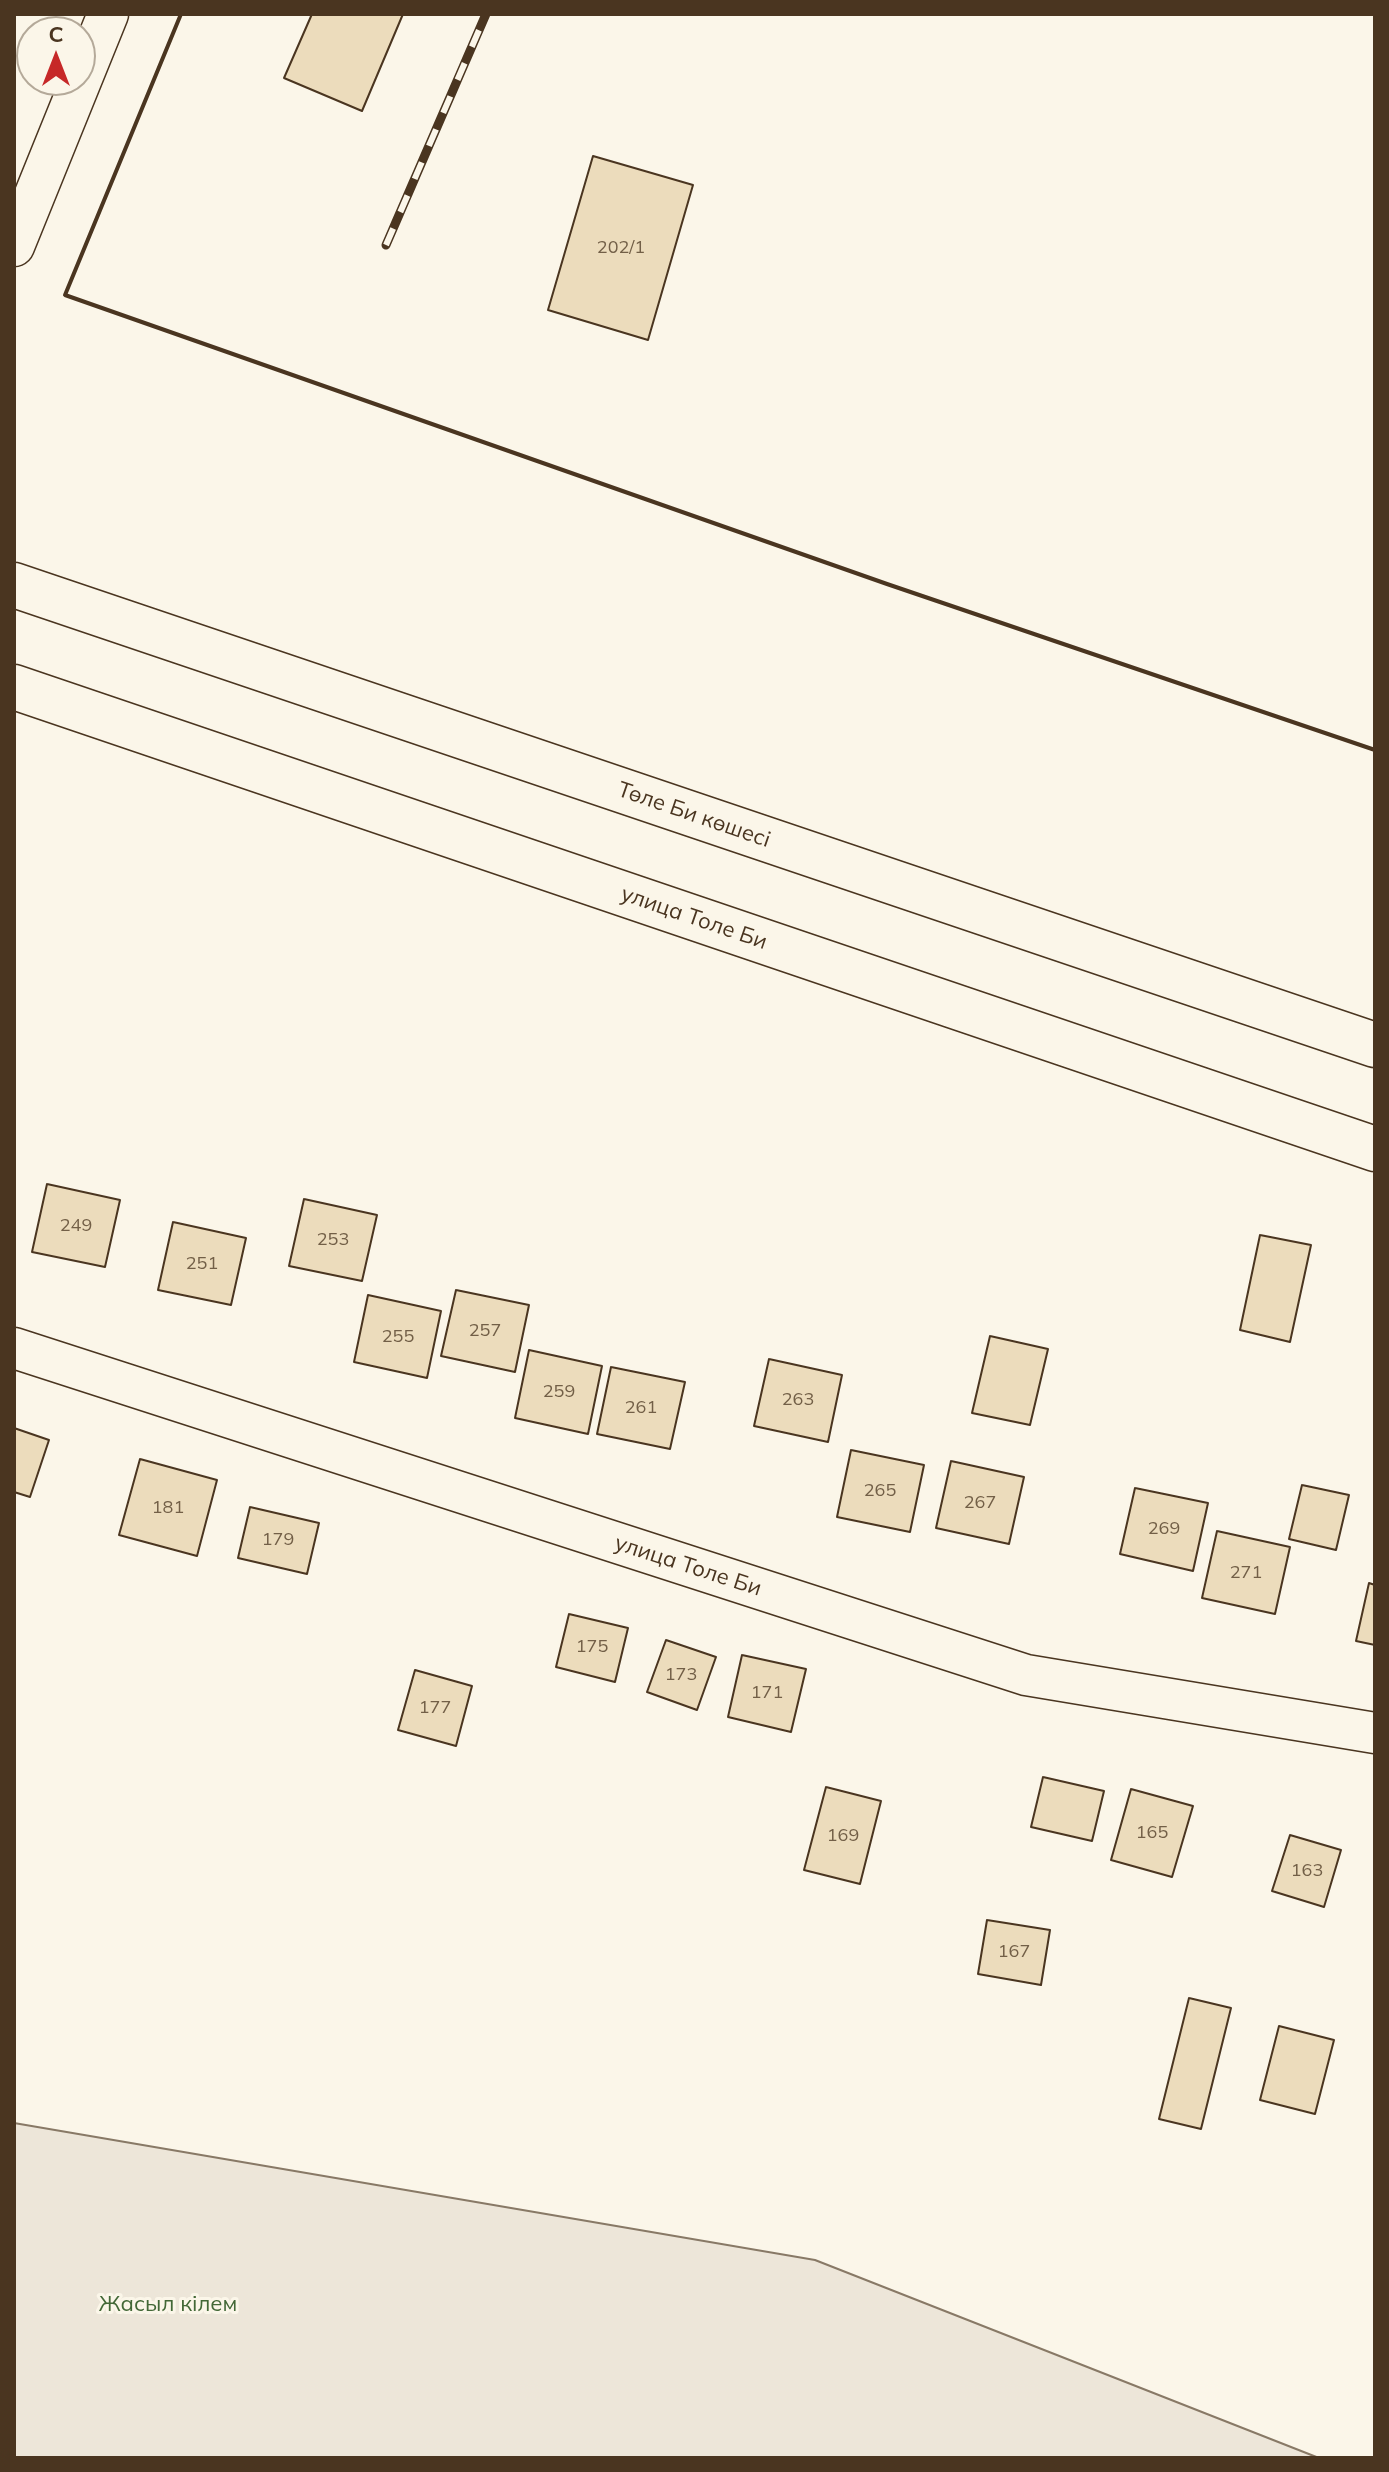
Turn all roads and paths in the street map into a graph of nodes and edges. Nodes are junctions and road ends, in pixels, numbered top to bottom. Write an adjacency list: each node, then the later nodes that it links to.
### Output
1 (108, 14): 2 (street)
2 (14, 246)
3 (14, 585): 5 (main road, Төле Би көшесі)
4 (14, 687): 6 (main road, улица Толе Би)
5 (1375, 1045)
6 (1375, 1149)
7 (14, 1348): 8 (street, улица Толе Би)
8 (1375, 1733)

